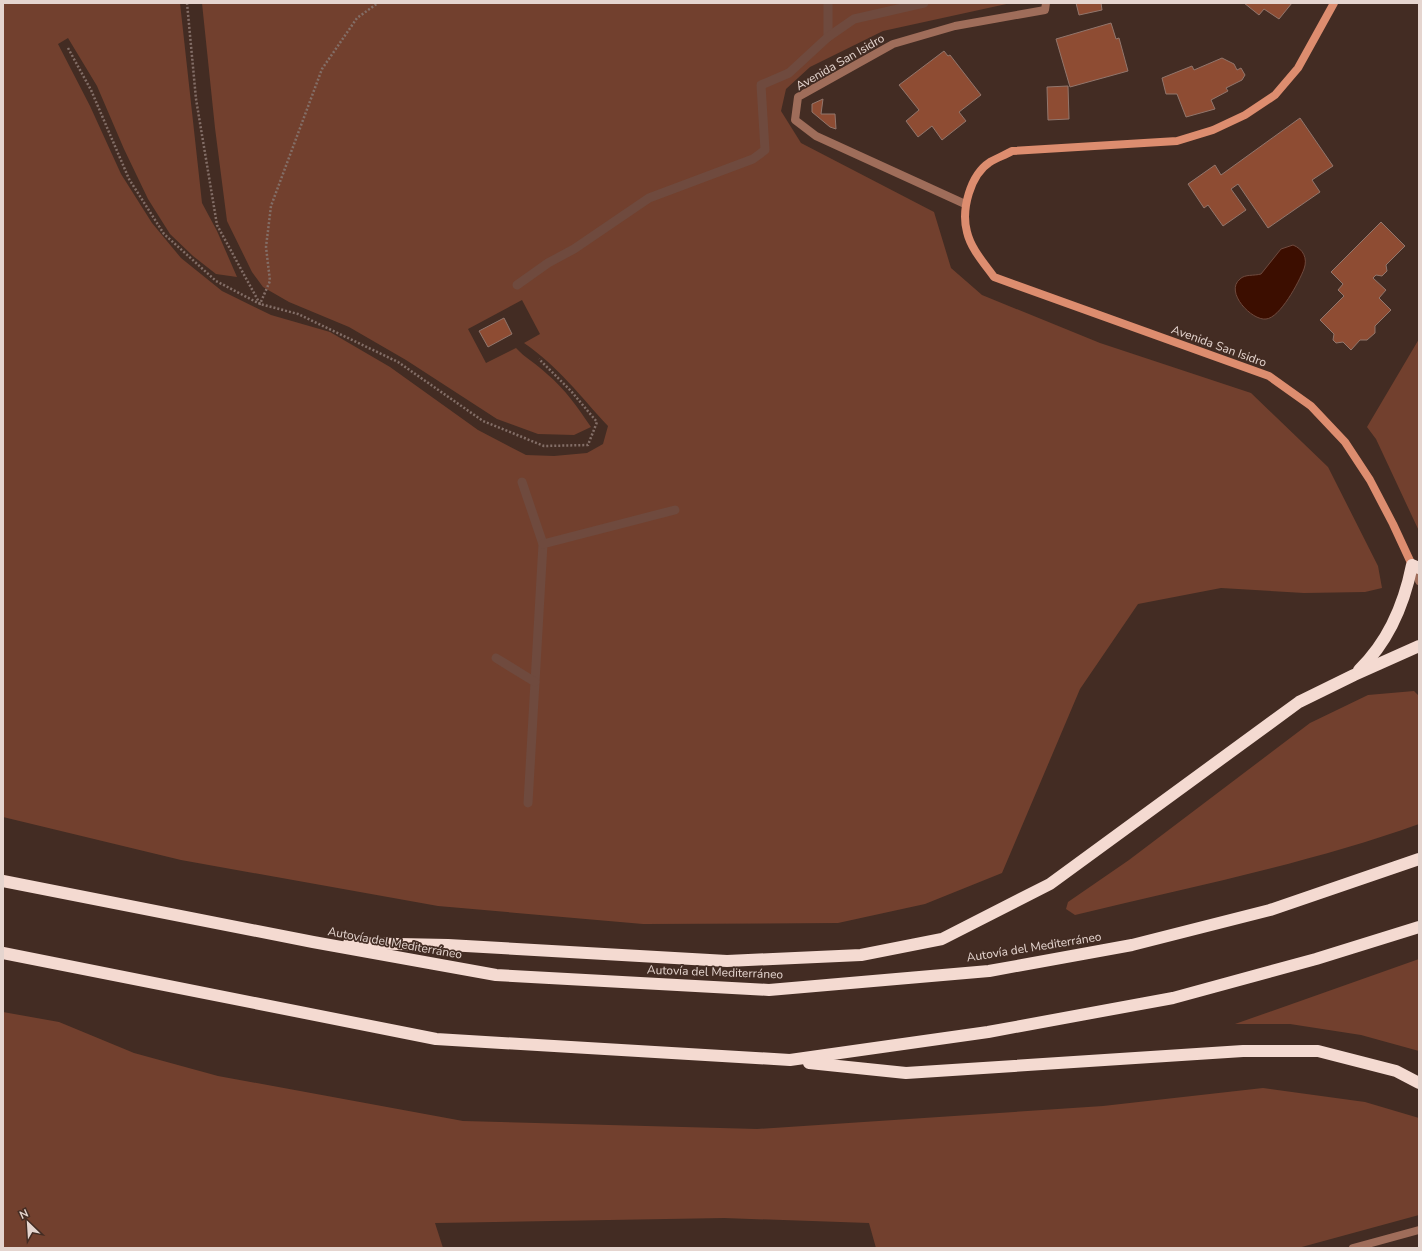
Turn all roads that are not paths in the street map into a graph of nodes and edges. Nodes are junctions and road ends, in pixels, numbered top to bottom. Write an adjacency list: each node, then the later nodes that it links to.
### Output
1 (1046, 3): 3 (street, Avenida San Isidro)
2 (1334, 3): 3 (street, Avenida San Isidro)
3 (965, 204): 4 (street, Avenida San Isidro)
4 (1416, 567): 5 (street, Avenida San Isidro); 7 (highway)
5 (1419, 581)
6 (1419, 646): 7 (highway)
7 (1354, 675): 11 (highway)
8 (1419, 859): 11 (highway, Autovía del Mediterráneo)
9 (3, 881): 11 (highway, Autovía del Mediterráneo)
10 (1419, 927): 13 (highway)
11 (313, 942)
12 (3, 953): 13 (highway)
13 (790, 1060): 14 (highway)
14 (1419, 1084)
15 (1419, 1230): 16 (street)
16 (1352, 1248)

